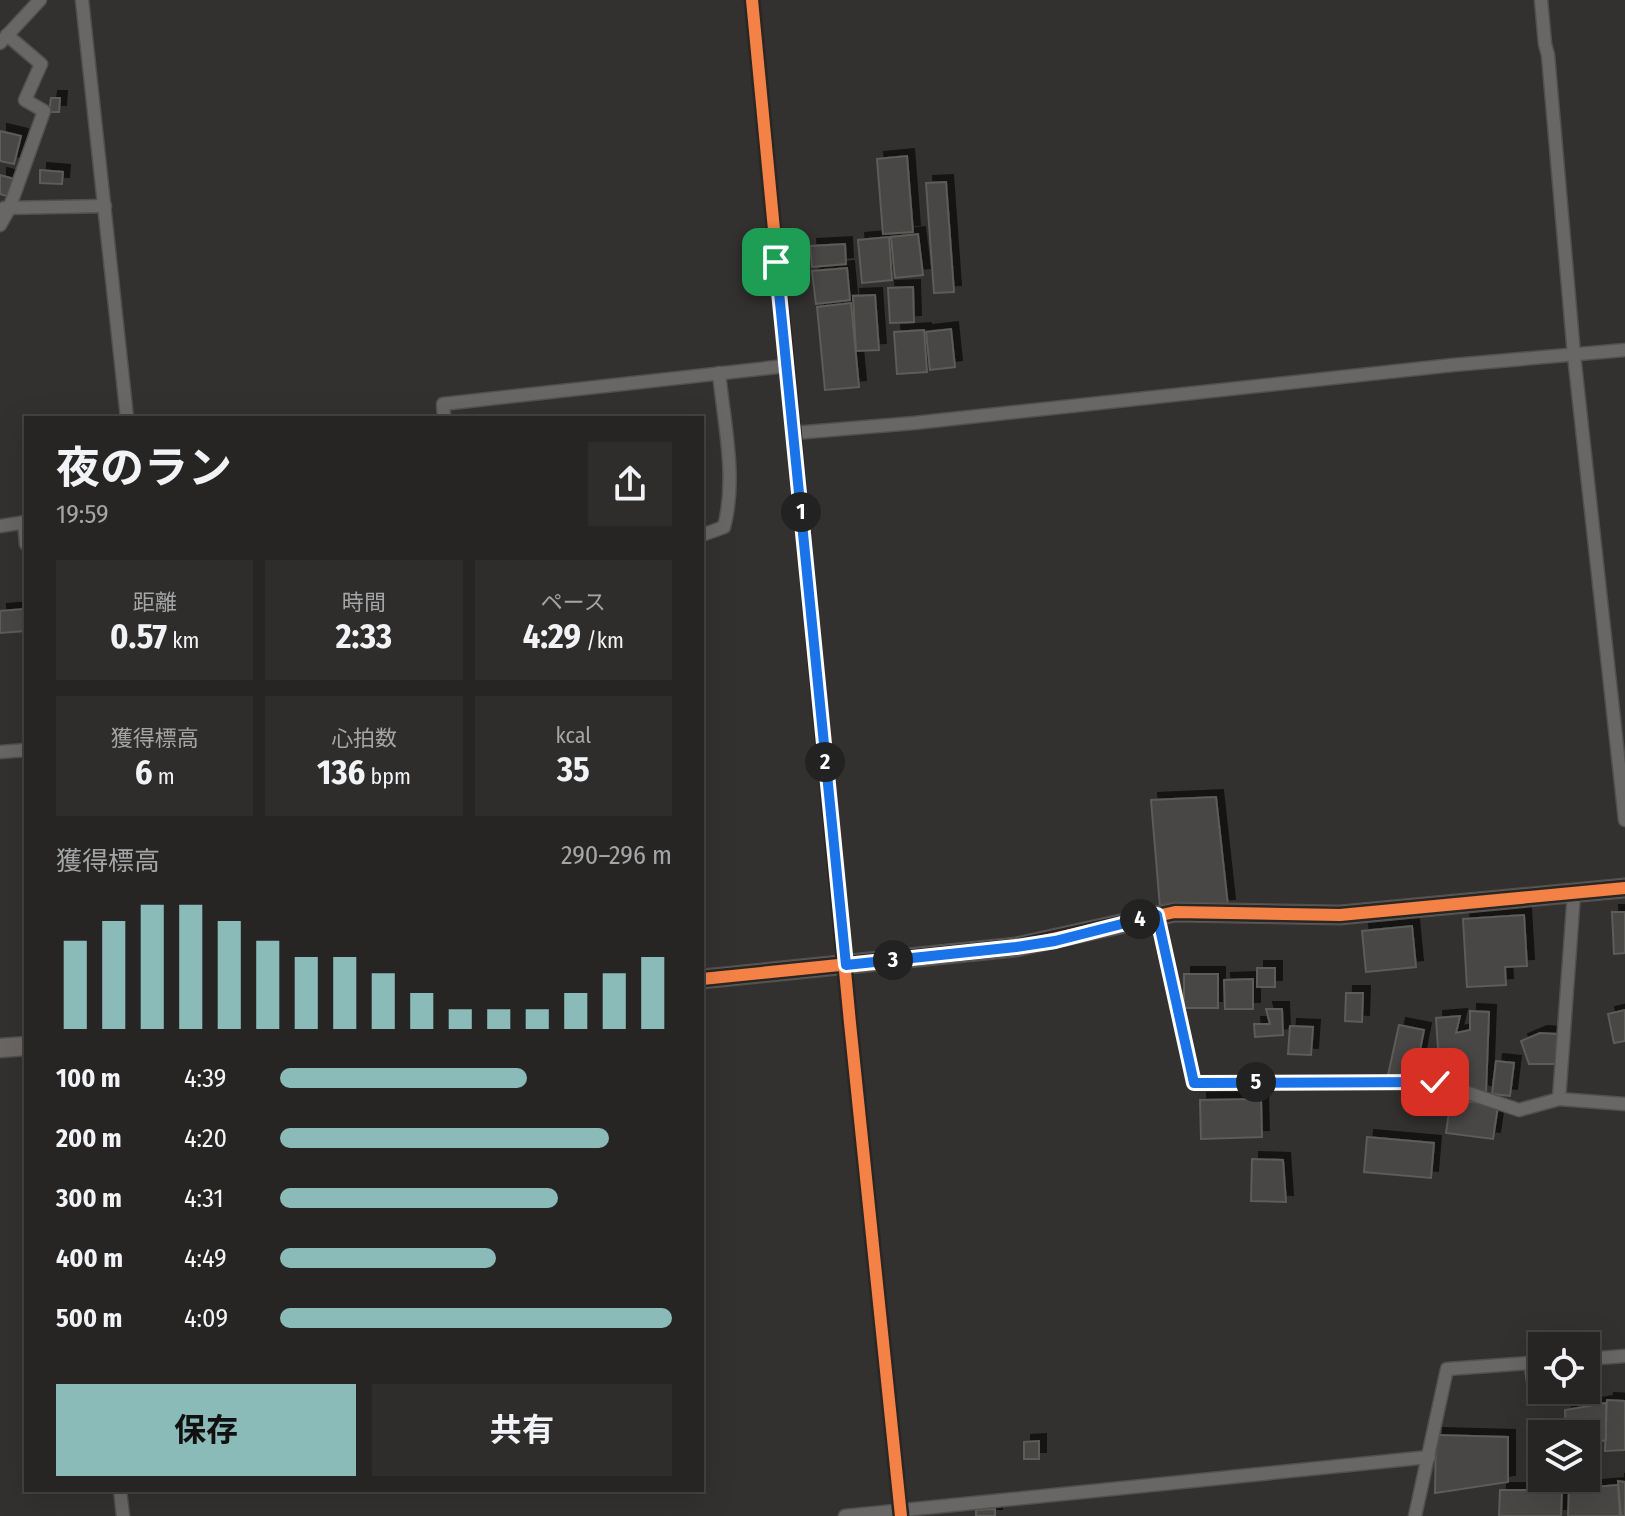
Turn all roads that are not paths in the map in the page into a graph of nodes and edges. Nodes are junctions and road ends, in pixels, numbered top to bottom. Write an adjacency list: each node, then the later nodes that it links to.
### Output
1 (40, 0): 5 (street)
2 (82, 0): 6 (street)
3 (752, 0): 11 (street)
4 (1541, 0): 10 (street)
5 (4, 39): 7 (street)
6 (105, 206): 7 (street); 13 (street)
7 (4, 208): 8 (street)
8 (0, 225)
9 (1625, 350): 10 (street)
10 (1574, 355): 15 (street); 21 (street)
11 (786, 366): 12 (street); 15 (street)
12 (719, 373): 14 (street); 18 (street)
13 (127, 416)
14 (444, 416)
15 (794, 433): 25 (street)
16 (24, 522): 17 (street)
17 (0, 526)
18 (704, 534)
19 (24, 750): 20 (street)
20 (0, 752)
21 (1625, 820)
22 (1625, 888): 23 (street)
23 (1574, 893): 24 (street); 29 (street)
24 (1157, 915): 25 (street); 29 (street)
25 (846, 965): 26 (street); 36 (street)
26 (704, 979)
27 (24, 1046): 28 (street)
28 (0, 1048)
29 (1559, 1099): 30 (street)
30 (1625, 1104)
31 (1625, 1356): 32 (street)
32 (1600, 1358)
33 (1528, 1363): 34 (street)
34 (1429, 1457): 36 (street); 39 (street)
35 (120, 1492): 37 (street)
36 (900, 1513): 38 (street)
37 (123, 1516)
38 (845, 1516)
39 (1415, 1516)

